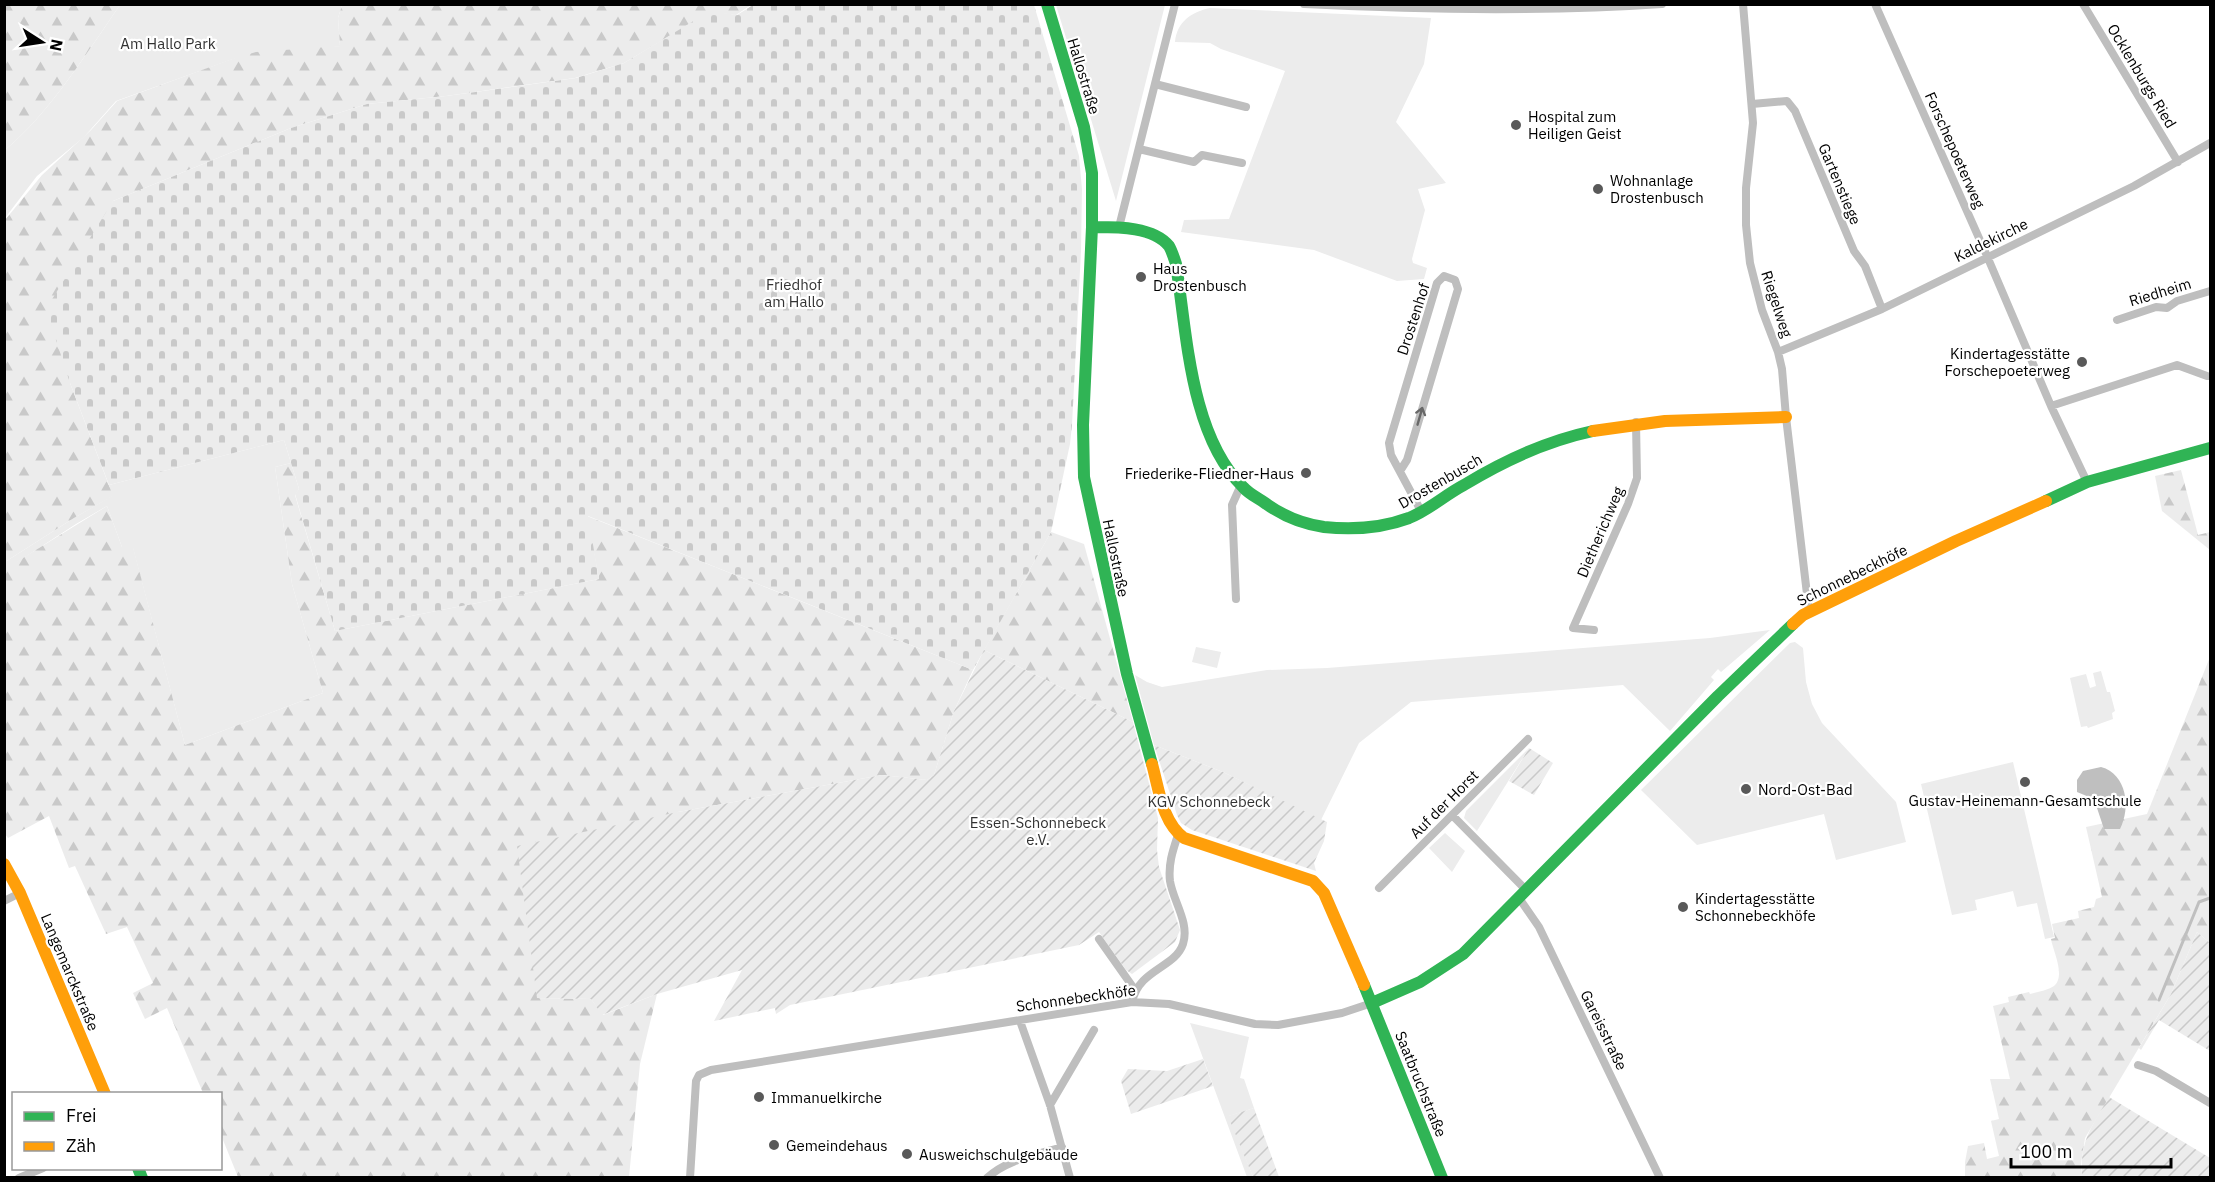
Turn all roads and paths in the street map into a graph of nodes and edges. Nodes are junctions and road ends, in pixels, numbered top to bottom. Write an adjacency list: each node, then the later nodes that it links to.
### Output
1 (1047, 4): 17 (street, Hallostraße)
2 (1175, 4): 9 (street)
3 (1304, 4): 8 (street)
4 (1662, 4): 8 (street)
5 (1743, 4): 10 (street, Riegelweg)
6 (1875, 4): 18 (street, Forschepoeterweg)
7 (2083, 4): 14 (street, Ocklenburgs Ried)
8 (1500, 7)
9 (1155, 84): 11 (street); 13 (street)
10 (1752, 104): 20 (street, Gartenstiege); 22 (street, Riegelweg)
11 (1246, 107)
12 (2211, 143): 14 (street, Kaldekirche)
13 (1139, 149): 15 (street); 16 (street)
14 (2178, 162): 18 (street, Kaldekirche)
15 (1242, 163)
16 (1119, 226): 17 (street, Drostenbusch); 30 (street, Drostenbusch)
17 (1092, 227): 37 (street, Hallostraße)
18 (1987, 256): 20 (street, Kaldekirche); 24 (street, Forschepoeterweg)
19 (2211, 291): 21 (street, Riedheim)
20 (1882, 309): 22 (street, Kaldekirche)
21 (2117, 320)
22 (1778, 352): 25 (street, Riegelweg)
23 (2207, 376): 24 (street)
24 (2051, 406): 29 (street, Forschepoeterweg)
25 (1786, 417): 26 (street, Drostenbusch); 33 (street, Riegelweg)
26 (1636, 422): 31 (street, Drostenbusch); 34 (street, Dietherichweg)
27 (2211, 448): 29 (street, Schonnebeckhöfe)
28 (1400, 471): 28 (street, Drostenhof, one-way to 28); 31 (street, Drostenhof)
29 (2087, 482): 33 (street, Schonnebeckhöfe)
30 (1241, 485): 31 (street, Drostenbusch); 32 (street)
31 (1421, 511)
32 (1236, 598)
33 (1809, 611): 41 (street, Schonnebeckhöfe)
34 (1594, 630)
35 (1528, 739): 36 (street, Auf der Horst)
36 (1452, 815): 39 (street, Auf der Horst); 41 (street)
37 (1178, 835): 44 (street); 46 (street)
38 (4, 864): 40 (street, Langemarckstraße)
39 (1379, 888)
40 (20, 893): 42 (street); 50 (street, Langemarckstraße)
41 (1522, 894): 46 (street, Schonnebeckhöfe); 60 (street, Gareisstraße)
42 (4, 901)
43 (1099, 939): 44 (street)
44 (1135, 990): 45 (street)
45 (1132, 1002): 46 (street, Schonnebeckhöfe); 47 (street, Schonnebeckhöfe)
46 (1372, 1003): 59 (street, Saatbruchstraße)
47 (1020, 1021): 52 (street); 56 (street, Schonnebeckhöfe)
48 (1094, 1030): 52 (street)
49 (2138, 1065): 51 (street)
50 (104, 1092)
51 (2211, 1103)
52 (1050, 1105): 53 (street)
53 (1062, 1147): 57 (street); 58 (street)
54 (38, 1170): 55 (street)
55 (19, 1178)
56 (690, 1178)
57 (987, 1178)
58 (1070, 1178)
59 (1442, 1178)
60 (1660, 1178)

